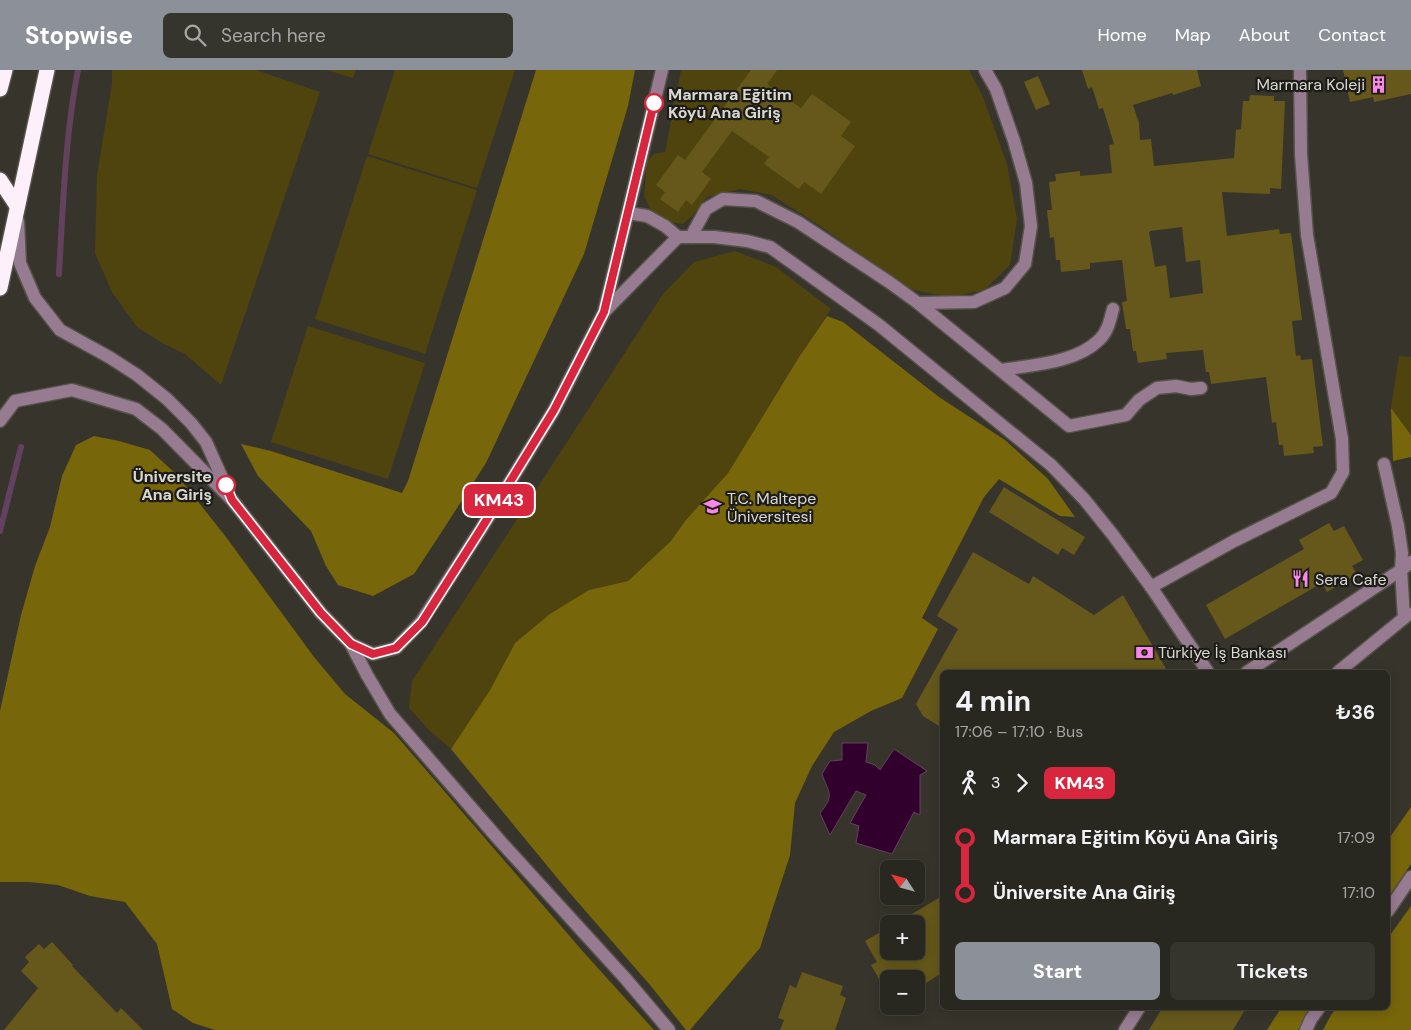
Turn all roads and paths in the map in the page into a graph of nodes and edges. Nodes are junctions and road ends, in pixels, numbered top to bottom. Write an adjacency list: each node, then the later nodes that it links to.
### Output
1 (5, 70): 6 (highway)
2 (47, 70): 8 (highway)
3 (662, 70): 9 (street)
4 (985, 70): 13 (street)
5 (1300, 70): 22 (street)
6 (0, 89)
7 (0, 180): 8 (highway)
8 (17, 206): 12 (highway); 20 (street)
9 (628, 214): 10 (street); 15 (street)
10 (678, 237): 11 (street); 15 (street)
11 (692, 237): 13 (street); 22 (street)
12 (0, 288)
13 (918, 303): 16 (street)
14 (1113, 309): 16 (street)
15 (604, 312): 24 (street)
16 (1001, 370): 17 (street)
17 (1201, 388)
18 (0, 421): 20 (street)
19 (1384, 464): 21 (street)
20 (232, 500): 24 (street)
21 (1406, 566): 23 (street); 26 (street)
22 (1151, 586): 25 (street)
23 (1408, 615): 27 (street)
24 (351, 644): 32 (street)
25 (1207, 670)
26 (1250, 670)
27 (1340, 670)
28 (1411, 878): 29 (street)
29 (1390, 908)
30 (1139, 1010): 33 (street)
31 (1318, 1010): 34 (street)
32 (669, 1030)
33 (1125, 1030)
34 (1306, 1030)

